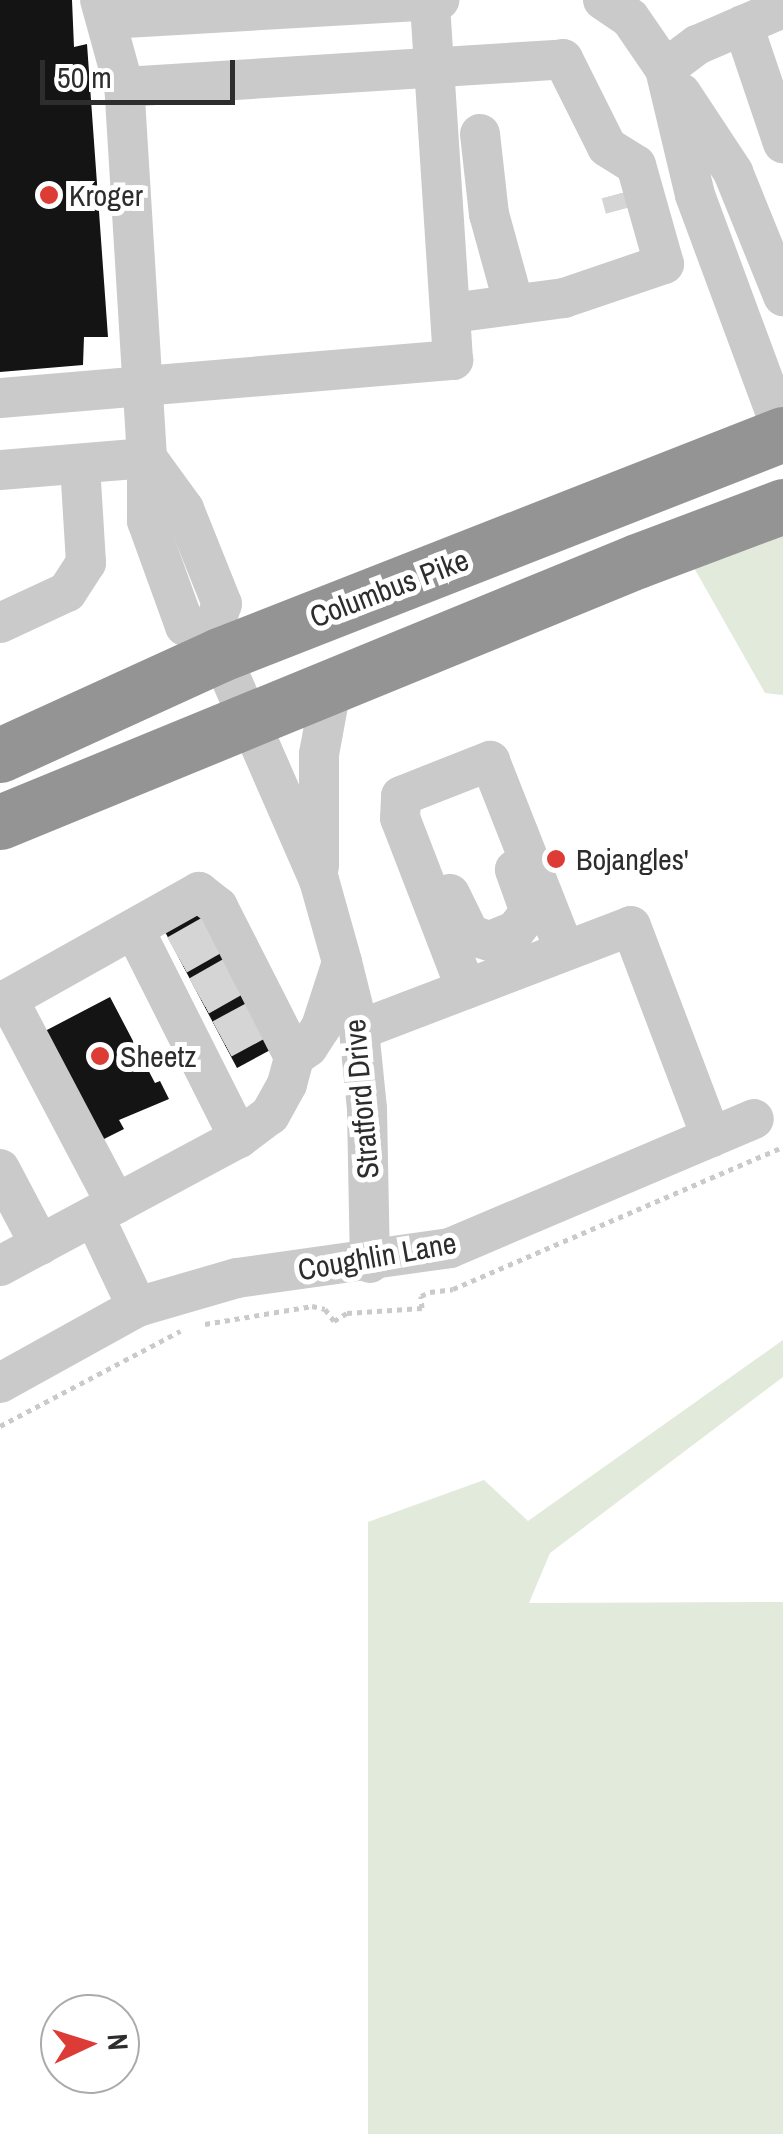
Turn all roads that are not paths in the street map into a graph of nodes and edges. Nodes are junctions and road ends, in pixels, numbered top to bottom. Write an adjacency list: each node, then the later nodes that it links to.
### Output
1 (430, 0): 2 (street); 5 (street); 7 (street)
2 (439, 0)
3 (603, 0): 8 (street)
4 (783, 8): 6 (street)
5 (104, 10): 10 (street)
6 (743, 25): 8 (street); 9 (street)
7 (436, 65): 10 (street); 12 (street); 17 (street)
8 (665, 68): 15 (street); 20 (street)
9 (774, 84): 13 (street)
10 (124, 87): 18 (street)
11 (480, 134): 16 (street)
12 (601, 135): 14 (street); 14 (street)
13 (783, 143)
14 (644, 270): 16 (street)
15 (783, 296)
16 (514, 305): 17 (street)
17 (451, 313): 18 (street)
18 (142, 386): 19 (street); 21 (street)
19 (0, 398)
20 (783, 433): 26 (highway, Columbus Pike)
21 (147, 458): 22 (street); 26 (street)
22 (80, 464): 23 (street); 25 (street)
23 (0, 470)
24 (783, 506): 27 (highway)
25 (0, 623)
26 (215, 644): 28 (street, Stratford Drive); 29 (highway, Columbus Pike)
27 (332, 684): 28 (highway); 33 (street, Stratford Drive)
28 (247, 720): 32 (highway); 33 (street, Stratford Drive)
29 (0, 755)
30 (499, 784): 31 (street); 31 (street); 35 (street)
31 (410, 792): 37 (street)
32 (0, 822)
33 (319, 880): 36 (street, Stratford Drive)
34 (134, 929): 39 (street); 42 (street); 44 (street)
35 (565, 951): 37 (street); 41 (street)
36 (342, 962): 38 (street, Stratford Drive); 39 (street)
37 (466, 989): 38 (street)
38 (359, 1030): 46 (street, Stratford Drive)
39 (294, 1057): 42 (street)
40 (754, 1119): 41 (street, Coughlin Lane)
41 (711, 1137): 46 (street, Coughlin Lane)
42 (240, 1138): 44 (street)
43 (0, 1169): 45 (street)
44 (105, 1210): 45 (street); 48 (street)
45 (40, 1244): 47 (street)
46 (370, 1263): 48 (street, Coughlin Lane)
47 (0, 1266)
48 (137, 1308): 49 (street, Coughlin Lane)
49 (0, 1383)

